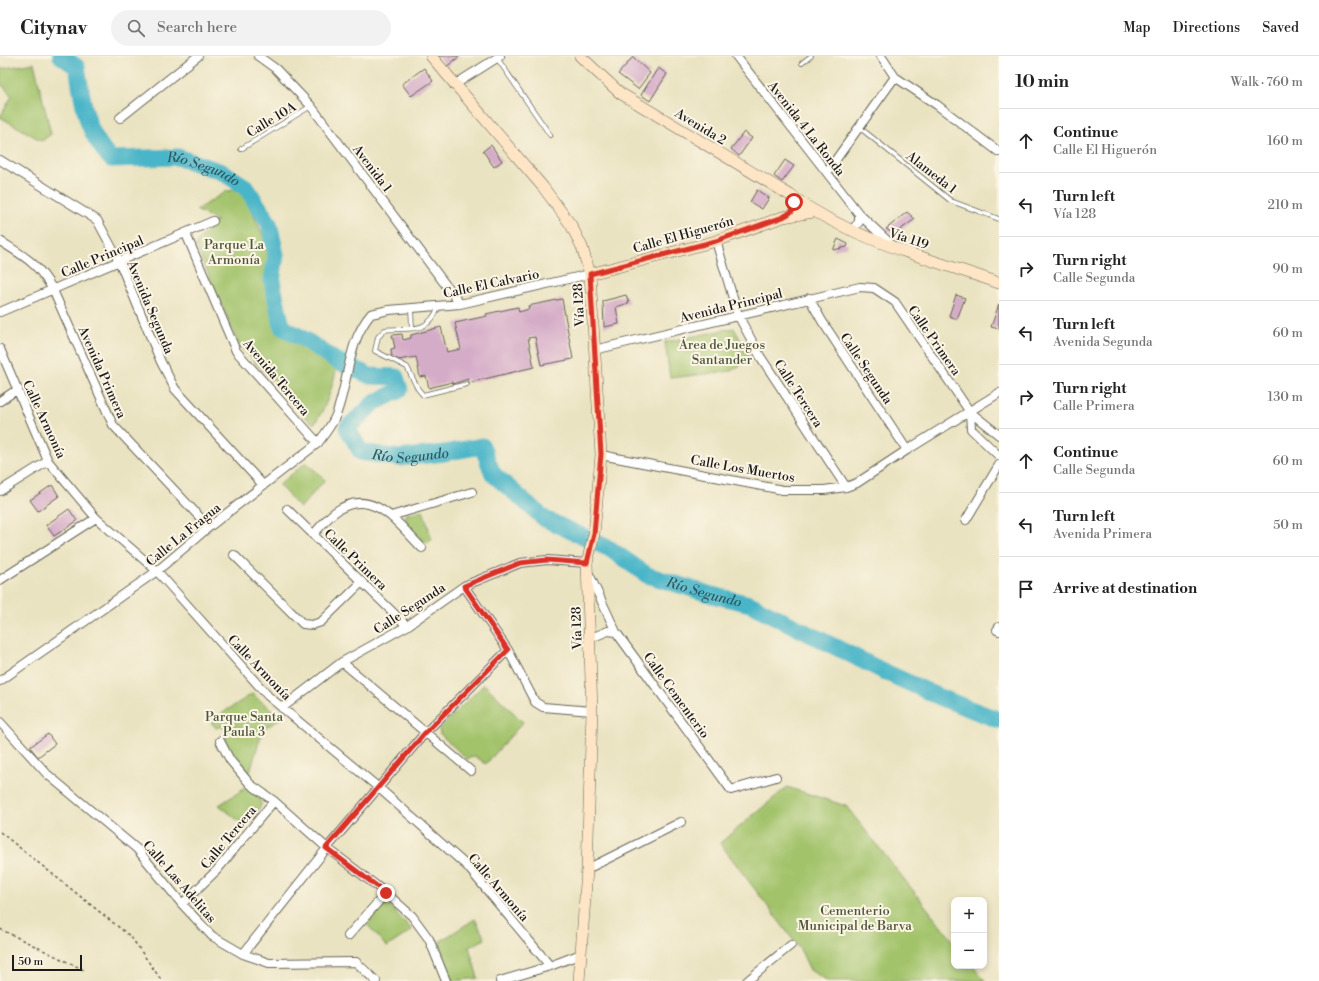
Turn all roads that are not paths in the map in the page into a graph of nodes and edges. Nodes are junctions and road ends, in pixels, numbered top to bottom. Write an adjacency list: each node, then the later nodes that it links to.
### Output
1 (198, 56): 13 (street)
2 (258, 56): 12 (street, Avenida 1)
3 (430, 56): 11 (main road, Vía 128)
4 (580, 56): 20 (main road, Avenida 2)
5 (736, 56): 19 (street, Avenida 4 La Ronda)
6 (811, 56): 9 (lane)
7 (881, 56): 10 (street)
8 (498, 57): 11 (street); 15 (lane)
9 (802, 63)
10 (895, 77): 14 (street); 17 (street)
11 (454, 85): 32 (main road, Vía 128)
12 (311, 106): 16 (lane, Calle 10A); 37 (street, Avenida 1)
13 (120, 118)
14 (859, 127): 19 (street); 24 (lane, Alameda 1)
15 (550, 135)
16 (240, 149)
17 (999, 152)
18 (0, 160): 31 (street, Avenida Segunda)
19 (827, 172): 22 (street, Avenida 4 La Ronda)
20 (790, 195): 21 (main road, Avenida 2); 23 (main road)
21 (814, 212): 23 (main road, Calle El Higuerón); 26 (main road, Vía 119)
22 (859, 214): 26 (street); 30 (street, Avenida 4 La Ronda)
23 (783, 217): 29 (main road, Calle El Higuerón)
24 (999, 219)
25 (213, 221): 27 (street, Calle Principal)
26 (851, 231): 30 (main road, Vía 119)
27 (186, 234): 31 (street, Calle Principal); 52 (street, Avenida Tercera)
28 (0, 241): 35 (street, Avenida Primera)
29 (716, 241): 32 (main road, Calle El Higuerón); 41 (street, Calle Tercera)
30 (895, 248): 33 (main road, Vía 119)
31 (119, 261): 35 (street, Calle Principal); 58 (street, Avenida Segunda)
32 (590, 274): 37 (street, Calle El Calvario); 44 (main road, Vía 128)
33 (999, 283)
34 (874, 288): 36 (street, Avenida Principal); 50 (street, Calle Primera)
35 (54, 290): 40 (street, Calle Principal); 66 (street, Avenida Primera)
36 (809, 298): 41 (street, Avenida Principal); 53 (street, Calle Segunda)
37 (460, 304): 38 (street, Calle El Calvario)
38 (439, 306): 39 (street, Calle El Calvario); 42 (lane)
39 (411, 308): 42 (lane); 45 (street, Calle El Calvario)
40 (0, 312)
41 (738, 315): 44 (street, Avenida Principal); 59 (street, Calle Tercera)
42 (412, 328): 46 (lane)
43 (0, 349): 47 (street, Calle Armonía)
44 (594, 350): 54 (main road, Vía 128)
45 (351, 354): 52 (street, Calle La Fragua)
46 (467, 384)
47 (18, 389): 49 (street); 56 (street, Calle Armonía)
48 (999, 393): 50 (street, Calle Los Muertos)
49 (0, 401)
50 (970, 412): 51 (street); 53 (street, Calle Los Muertos); 55 (street)
51 (999, 435)
52 (318, 443): 58 (street, Calle La Fragua)
53 (907, 450): 59 (street, Calle Los Muertos)
54 (601, 454): 59 (street, Calle Los Muertos); 70 (main road, Vía 128)
55 (999, 456)
56 (48, 461): 60 (street); 64 (street, Calle Armonía)
57 (999, 465): 65 (street)
58 (263, 484): 66 (street, Calle La Fragua)
59 (846, 488)
60 (0, 491)
61 (472, 492): 63 (street)
62 (287, 509): 67 (street, Calle Primera)
63 (391, 516): 67 (street); 68 (street)
64 (96, 518): 71 (street, Calle Armonía); 72 (street)
65 (966, 520)
66 (209, 527): 71 (street, Calle La Fragua)
67 (313, 535): 73 (street, Calle Primera)
68 (422, 548)
69 (234, 555): 73 (street)
70 (588, 563): 74 (street, Calle Segunda); 76 (street, Calle Cementerio); 77 (main road, Vía 128)
71 (157, 571): 80 (street, Calle La Fragua); 81 (street, Calle Armonía)
72 (0, 580)
73 (362, 582): 75 (street, Calle Primera)
74 (464, 586): 75 (street, Calle Segunda); 78 (street)
75 (407, 626): 79 (street, Calle Segunda)
76 (616, 632): 77 (street); 87 (street, Calle Cementerio)
77 (591, 638): 82 (main road, Vía 128)
78 (508, 650): 82 (street); 84 (street)
79 (342, 662): 81 (street, Calle Segunda); 84 (street)
80 (0, 680)
81 (282, 708): 88 (street, Calle Armonía)
82 (592, 711): 92 (main road, Vía 128)
83 (0, 722): 94 (street, Calle Las Adelitas)
84 (425, 733): 86 (street); 88 (street)
85 (220, 741): 89 (street)
86 (471, 771)
87 (776, 777)
88 (379, 788): 91 (street); 99 (street, Calle Armonía)
89 (274, 801): 91 (street); 94 (street, Calle Tercera)
90 (681, 822): 92 (street)
91 (326, 848): 93 (street); 97 (street)
92 (587, 869): 98 (main road, Vía 128)
93 (386, 893): 95 (street); 101 (street)
94 (182, 904): 97 (street, Calle Las Adelitas)
95 (348, 936)
96 (791, 945): 104 (street)
97 (243, 954): 100 (street, Calle Las Adelitas)
98 (581, 954): 99 (street); 103 (main road, Vía 128)
99 (550, 966): 102 (street)
100 (376, 981)
101 (446, 981)
102 (500, 981)
103 (579, 981)
104 (747, 981)

